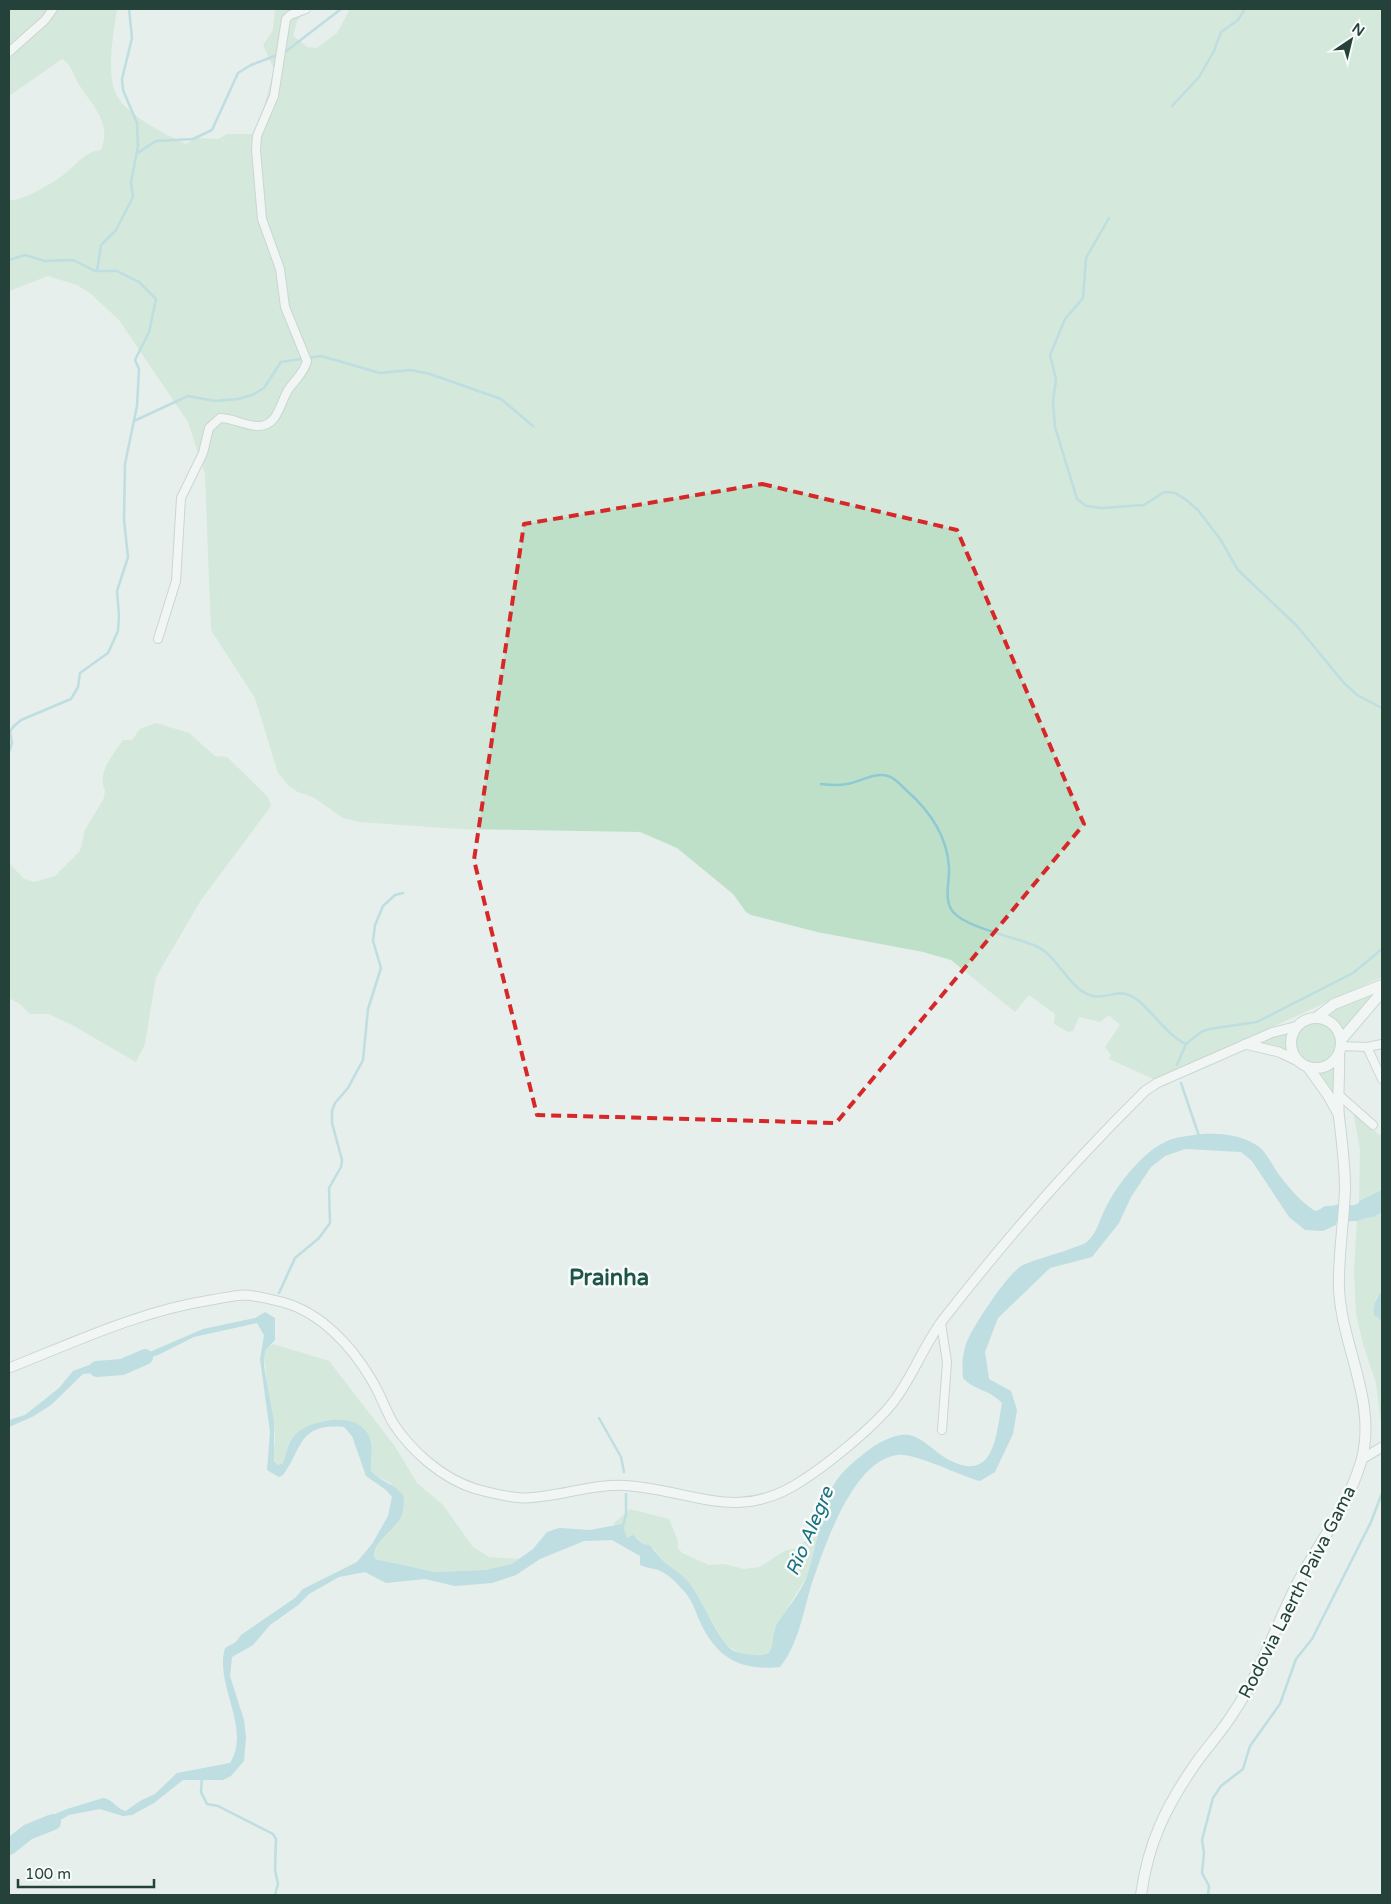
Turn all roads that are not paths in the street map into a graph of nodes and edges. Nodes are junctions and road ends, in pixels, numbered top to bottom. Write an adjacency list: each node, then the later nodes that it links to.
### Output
1 (53, 9): 3 (street)
2 (306, 9): 4 (street)
3 (9, 52)
4 (158, 639)
5 (1382, 985): 7 (main road)
6 (1382, 992): 11 (main road)
7 (1316, 1018): 8 (main road); 11 (main road)
8 (1298, 1026): 9 (street); 13 (main road)
9 (1245, 1044): 13 (street); 19 (street)
10 (1382, 1044): 12 (street)
11 (1340, 1047): 12 (street); 14 (main road); 16 (main road, Rodovia Laerth Paiva Gama)
12 (1367, 1047): 15 (street)
13 (1298, 1061): 14 (main road)
14 (1308, 1067): 17 (main road, Rodovia Laerth Paiva Gama)
15 (1382, 1079)
16 (1339, 1095): 17 (main road, Rodovia Laerth Paiva Gama); 18 (street)
17 (1339, 1116): 23 (main road, Rodovia Laerth Paiva Gama)
18 (1373, 1125)
19 (941, 1323): 20 (street); 21 (street)
20 (9, 1368)
21 (942, 1430)
22 (1382, 1447): 23 (street)
23 (1362, 1459): 24 (main road, Rodovia Laerth Paiva Gama)
24 (1141, 1895)

